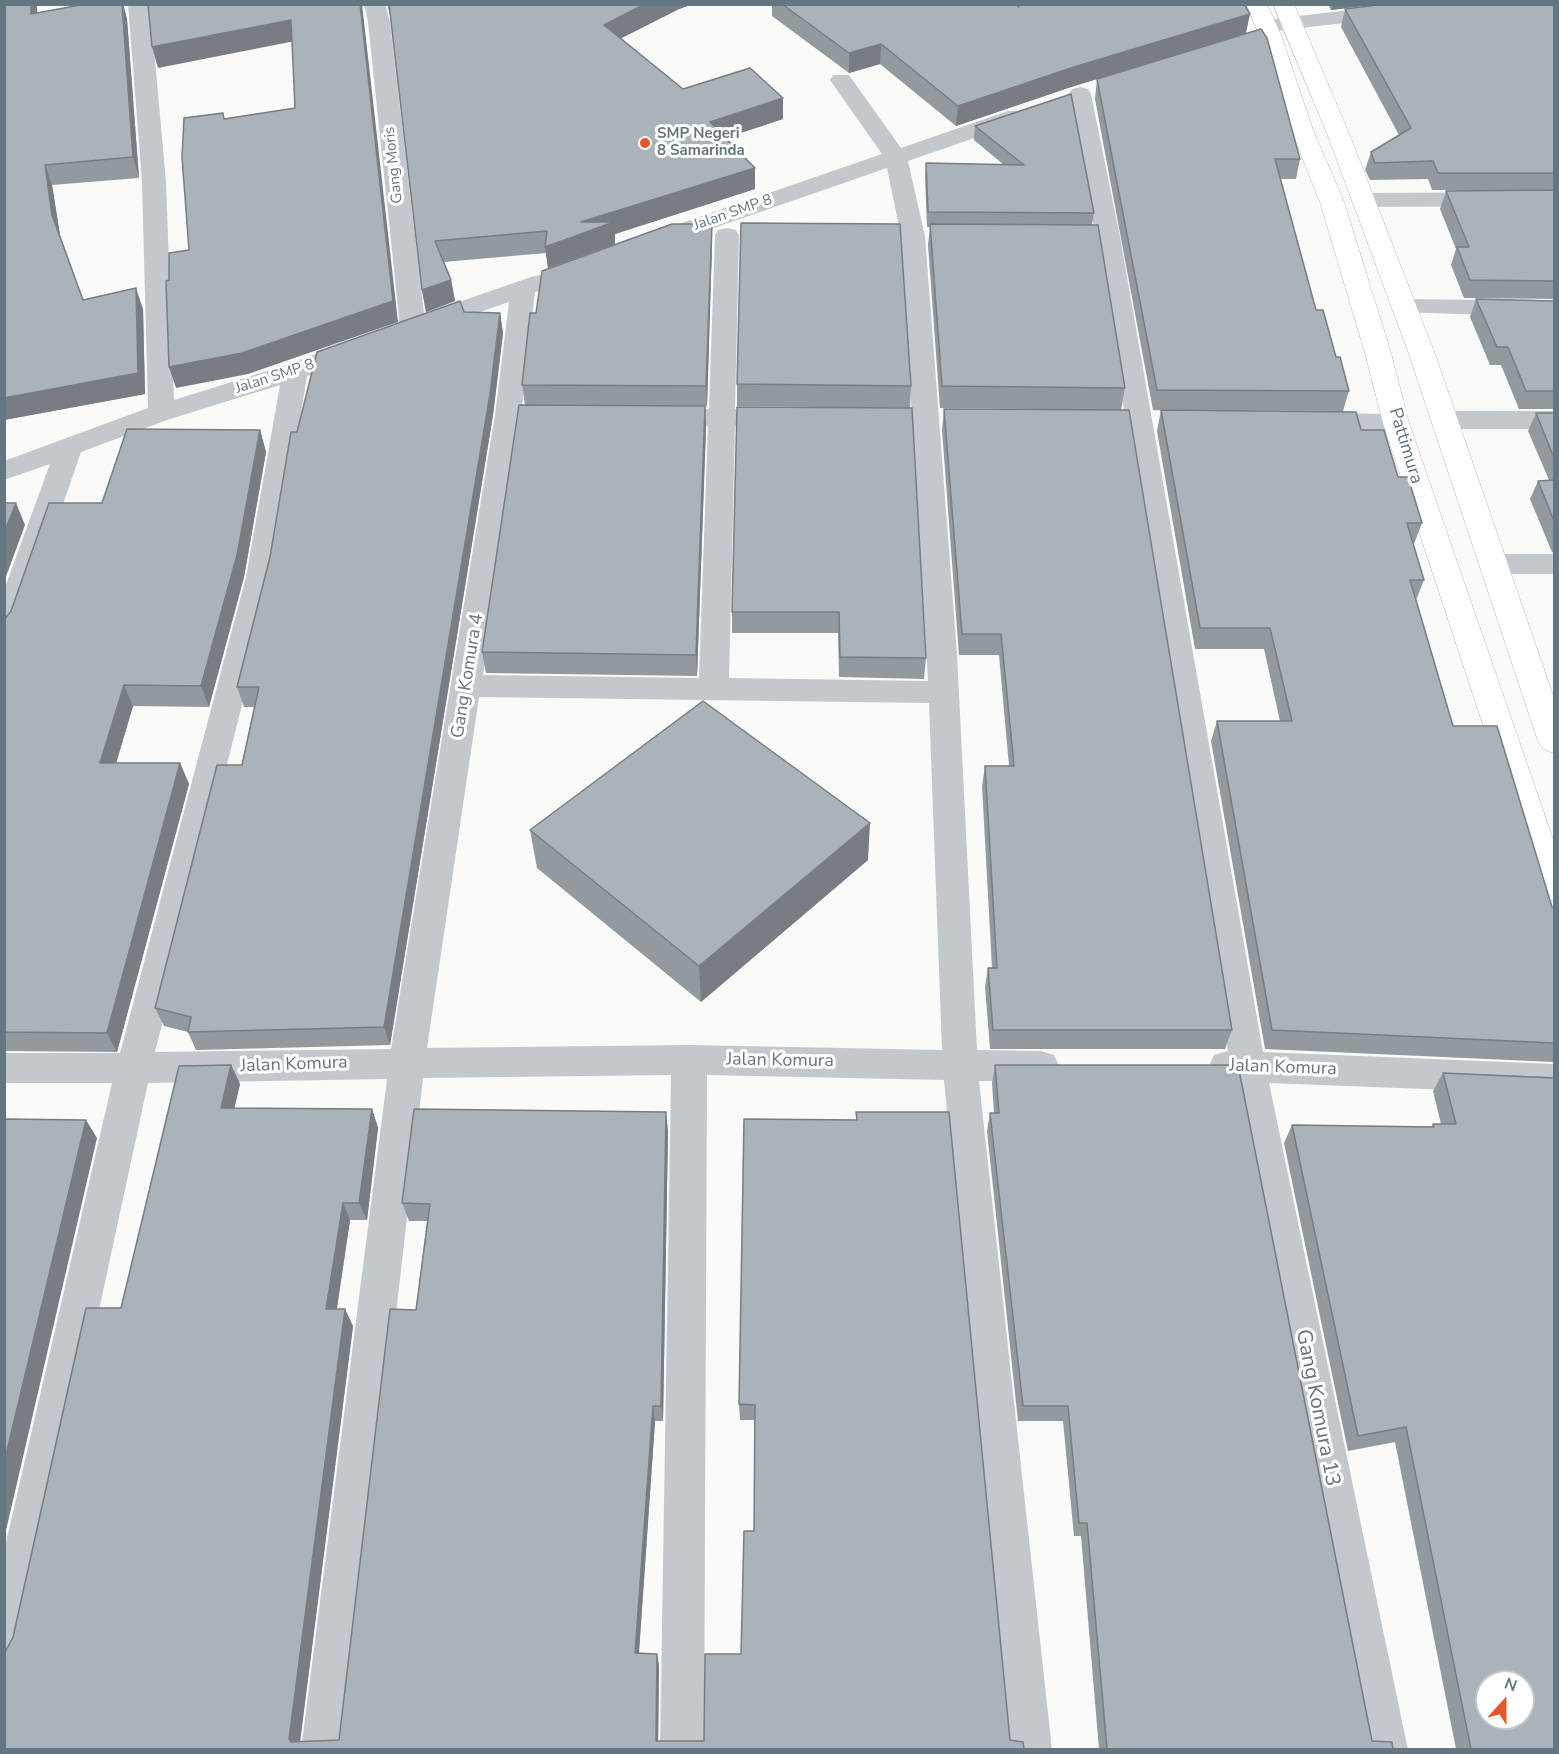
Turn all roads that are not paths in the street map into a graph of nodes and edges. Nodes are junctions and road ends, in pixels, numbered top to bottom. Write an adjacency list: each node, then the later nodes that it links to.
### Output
1 (139, 4): 18 (street)
2 (374, 4): 16 (street, Gang Moris)
3 (1459, 4): 4 (street)
4 (1273, 24): 9 (main road); 25 (main road, Pattimura)
5 (841, 80): 7 (street)
6 (1069, 98): 7 (street, Jalan SMP 8); 42 (street, Gang Komura 13)
7 (896, 157): 10 (street, Jalan SMP 8); 33 (street)
8 (1554, 199): 9 (street)
9 (1364, 200): 14 (main road)
10 (731, 229): 11 (street, Jalan SMP 8); 20 (street)
11 (630, 249)
12 (566, 273): 13 (street, Jalan SMP 8)
13 (523, 289): 16 (street, Jalan SMP 8); 31 (street, Gang Komura 4)
14 (1405, 307): 15 (street); 22 (main road)
15 (1554, 309)
16 (395, 333): 17 (street, Jalan SMP 8)
17 (295, 371): 18 (street, Jalan SMP 8); 44 (street)
18 (161, 413): 26 (street, Jalan SMP 8)
19 (637, 416): 20 (street)
20 (720, 417): 21 (street); 32 (street)
21 (810, 418)
22 (1443, 420): 23 (street); 28 (main road)
23 (1554, 420)
24 (1290, 421): 25 (street)
25 (1396, 423): 36 (main road, Pattimura)
26 (69, 449): 27 (street, Jalan SMP 8); 30 (street)
27 (4, 471)
28 (1495, 564): 29 (street); 34 (main road)
29 (1554, 564)
30 (4, 632)
31 (466, 686): 32 (street); 38 (street, Gang Komura 4)
32 (714, 688): 33 (street)
33 (943, 692): 39 (street)
34 (1547, 697): 35 (main road)
35 (1554, 741)
36 (1554, 888)
37 (689, 1060): 38 (street, Jalan Komura); 39 (street, Jalan Komura); 48 (street)
38 (408, 1062): 44 (street, Jalan Komura); 47 (street, Gang Komura 4)
39 (960, 1066): 40 (street, Jalan Komura); 49 (street)
40 (1068, 1066)
41 (1200, 1066): 42 (street, Jalan Komura)
42 (1248, 1066): 45 (street, Jalan Komura); 50 (street, Gang Komura 13)
43 (4, 1068): 44 (street, Jalan Komura)
44 (133, 1069): 46 (street)
45 (1554, 1079)
46 (4, 1648)
47 (323, 1749)
48 (682, 1749)
49 (1030, 1749)
50 (1386, 1749)

